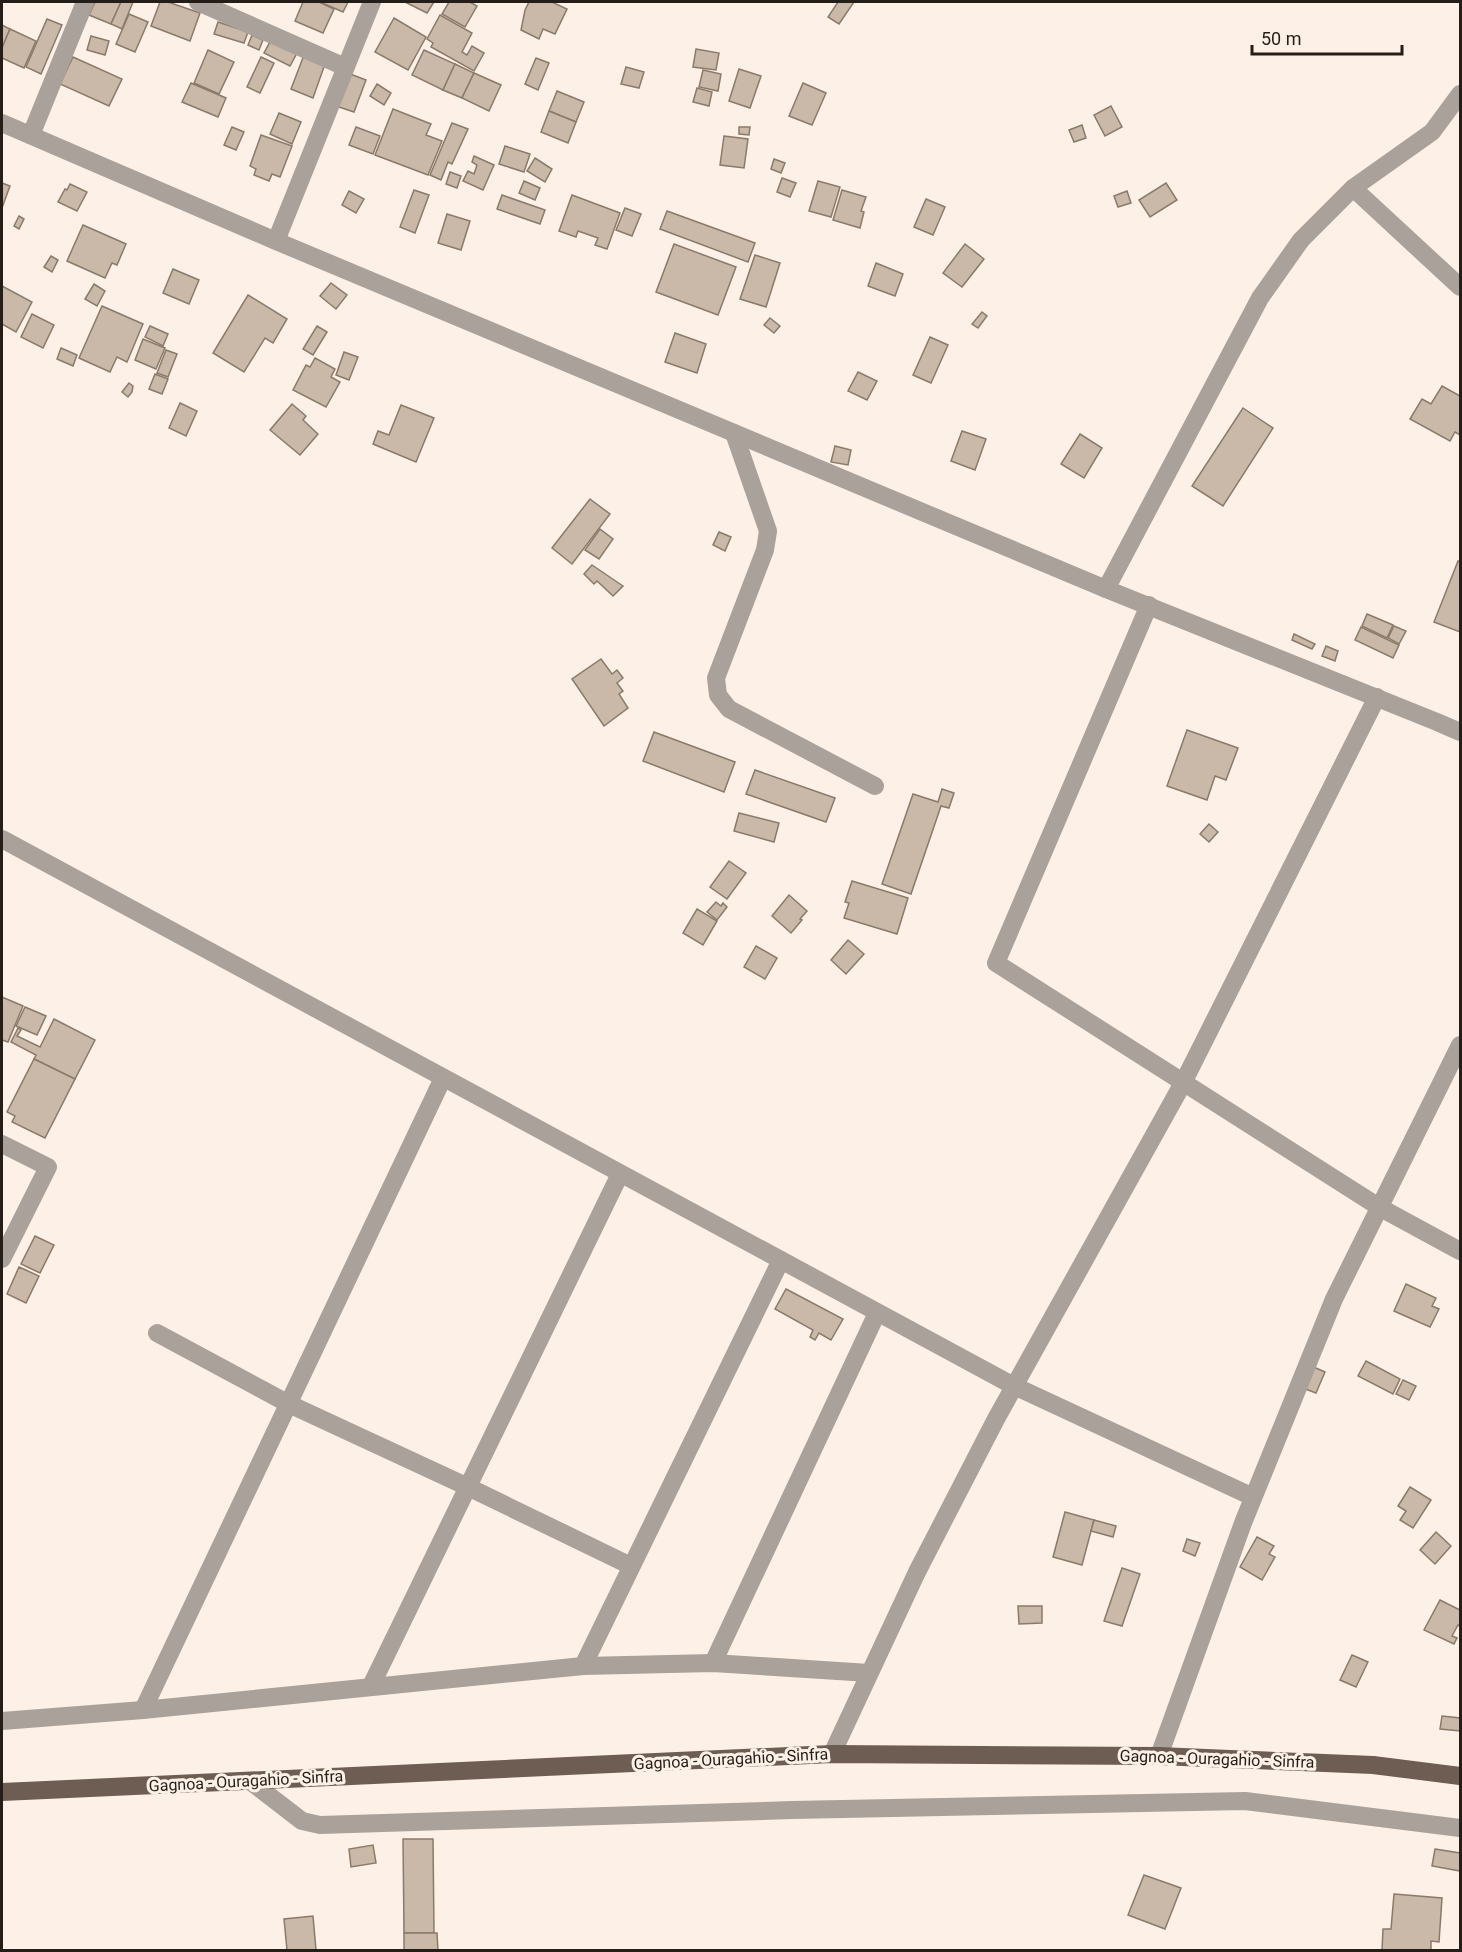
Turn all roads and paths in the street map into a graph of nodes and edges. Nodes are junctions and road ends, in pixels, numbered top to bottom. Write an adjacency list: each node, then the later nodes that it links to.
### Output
1 (85, 2): 7 (street)
2 (198, 2): 4 (street)
3 (372, 2): 4 (street)
4 (345, 67): 9 (street)
5 (1461, 94): 8 (street)
6 (2, 123): 7 (street)
7 (31, 135): 9 (street)
8 (1353, 188): 10 (street); 12 (street)
9 (276, 241): 11 (street)
10 (1461, 287)
11 (734, 433): 12 (street); 16 (street)
12 (1106, 589): 13 (street)
13 (1149, 605): 14 (street); 20 (street)
14 (1377, 698): 15 (street); 20 (street)
15 (1461, 732)
16 (875, 786)
17 (2, 839): 19 (street)
18 (1461, 1045): 23 (street)
19 (444, 1078): 22 (street); 30 (street)
20 (1183, 1083): 23 (street); 29 (street)
21 (2, 1144): 25 (street)
22 (620, 1174): 26 (street); 31 (street)
23 (1379, 1207): 24 (street); 32 (street)
24 (1461, 1251)
25 (2, 1259)
26 (781, 1260): 27 (street); 33 (street)
27 (877, 1313): 29 (street); 34 (street)
28 (157, 1333): 30 (street)
29 (1014, 1386): 32 (street); 36 (street)
30 (289, 1404): 31 (street); 38 (street)
31 (468, 1487): 33 (street); 37 (street)
32 (1253, 1497): 41 (street)
33 (631, 1566): 35 (street)
34 (714, 1663): 35 (street); 36 (street)
35 (583, 1666): 37 (street)
36 (869, 1673): 40 (street)
37 (371, 1686): 38 (street)
38 (143, 1710): 39 (street)
39 (2, 1721)
40 (832, 1754): 41 (main road, Gagnoa - Ouragahio - Sinfra); 43 (main road, Gagnoa - Ouragahio - Sinfra)
41 (1159, 1756): 42 (main road, Gagnoa - Ouragahio - Sinfra)
42 (1461, 1776)
43 (250, 1780): 44 (main road, Gagnoa - Ouragahio - Sinfra); 45 (street)
44 (2, 1792)
45 (1461, 1828)

